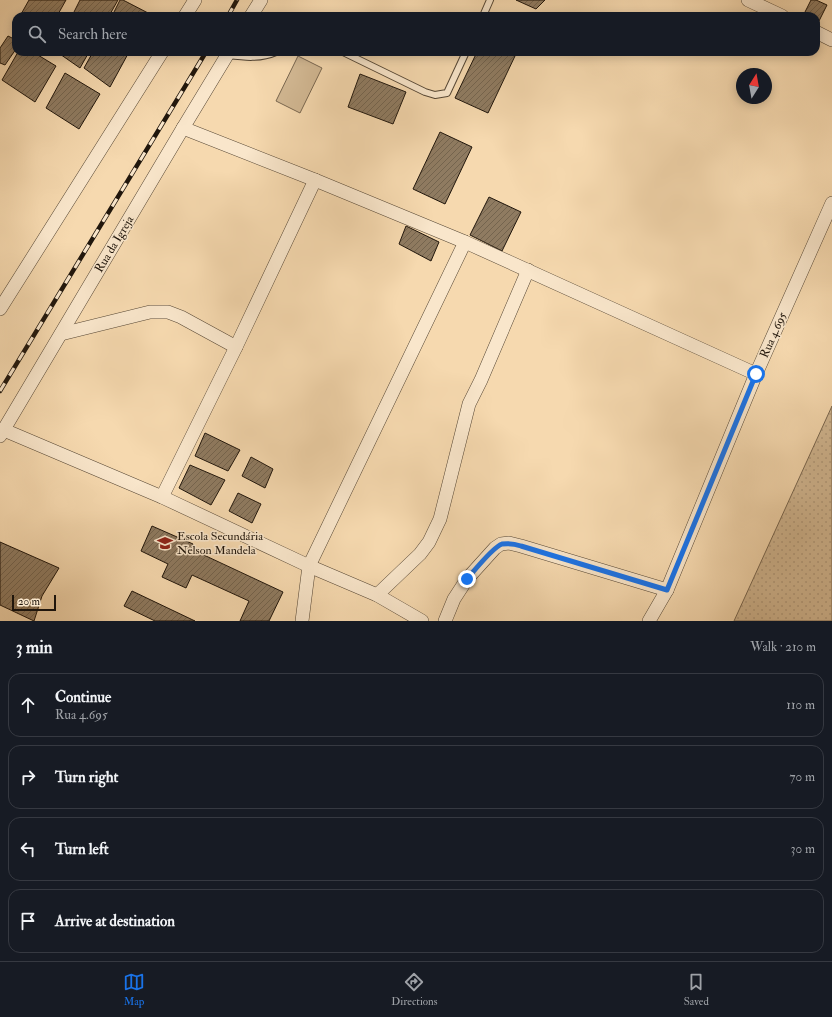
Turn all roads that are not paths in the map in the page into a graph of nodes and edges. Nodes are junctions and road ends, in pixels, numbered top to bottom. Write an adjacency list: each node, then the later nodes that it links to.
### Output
1 (195, 0): 5 (street)
2 (261, 0): 6 (street)
3 (490, 0): 7 (lane)
4 (748, 0): 8 (street)
5 (188, 12)
6 (254, 12)
7 (485, 12)
8 (774, 12)
9 (820, 34): 10 (street)
10 (832, 40)
11 (159, 56): 23 (street)
12 (226, 56): 18 (street, Rua da Igreja)
13 (243, 56): 17 (lane)
14 (258, 56): 17 (lane)
15 (351, 56): 16 (lane)
16 (464, 56)
17 (248, 57)
18 (183, 128): 19 (street); 24 (street, Rua da Igreja)
19 (315, 180): 21 (street); 25 (street)
20 (832, 203): 26 (street, Rua 4.695)
21 (465, 242): 22 (street); 29 (street)
22 (528, 270): 26 (street); 31 (street)
23 (0, 309)
24 (61, 334): 25 (street); 27 (street, Rua da Igreja)
25 (236, 347): 28 (street)
26 (756, 374): 30 (street, Rua 4.695)
27 (2, 433): 28 (street)
28 (162, 497): 29 (street)
29 (310, 566): 31 (street); 32 (street)
30 (667, 590): 34 (street); 35 (street, Rua 4.695)
31 (378, 595): 33 (street)
32 (302, 621)
33 (422, 621)
34 (445, 621)
35 (649, 621)

